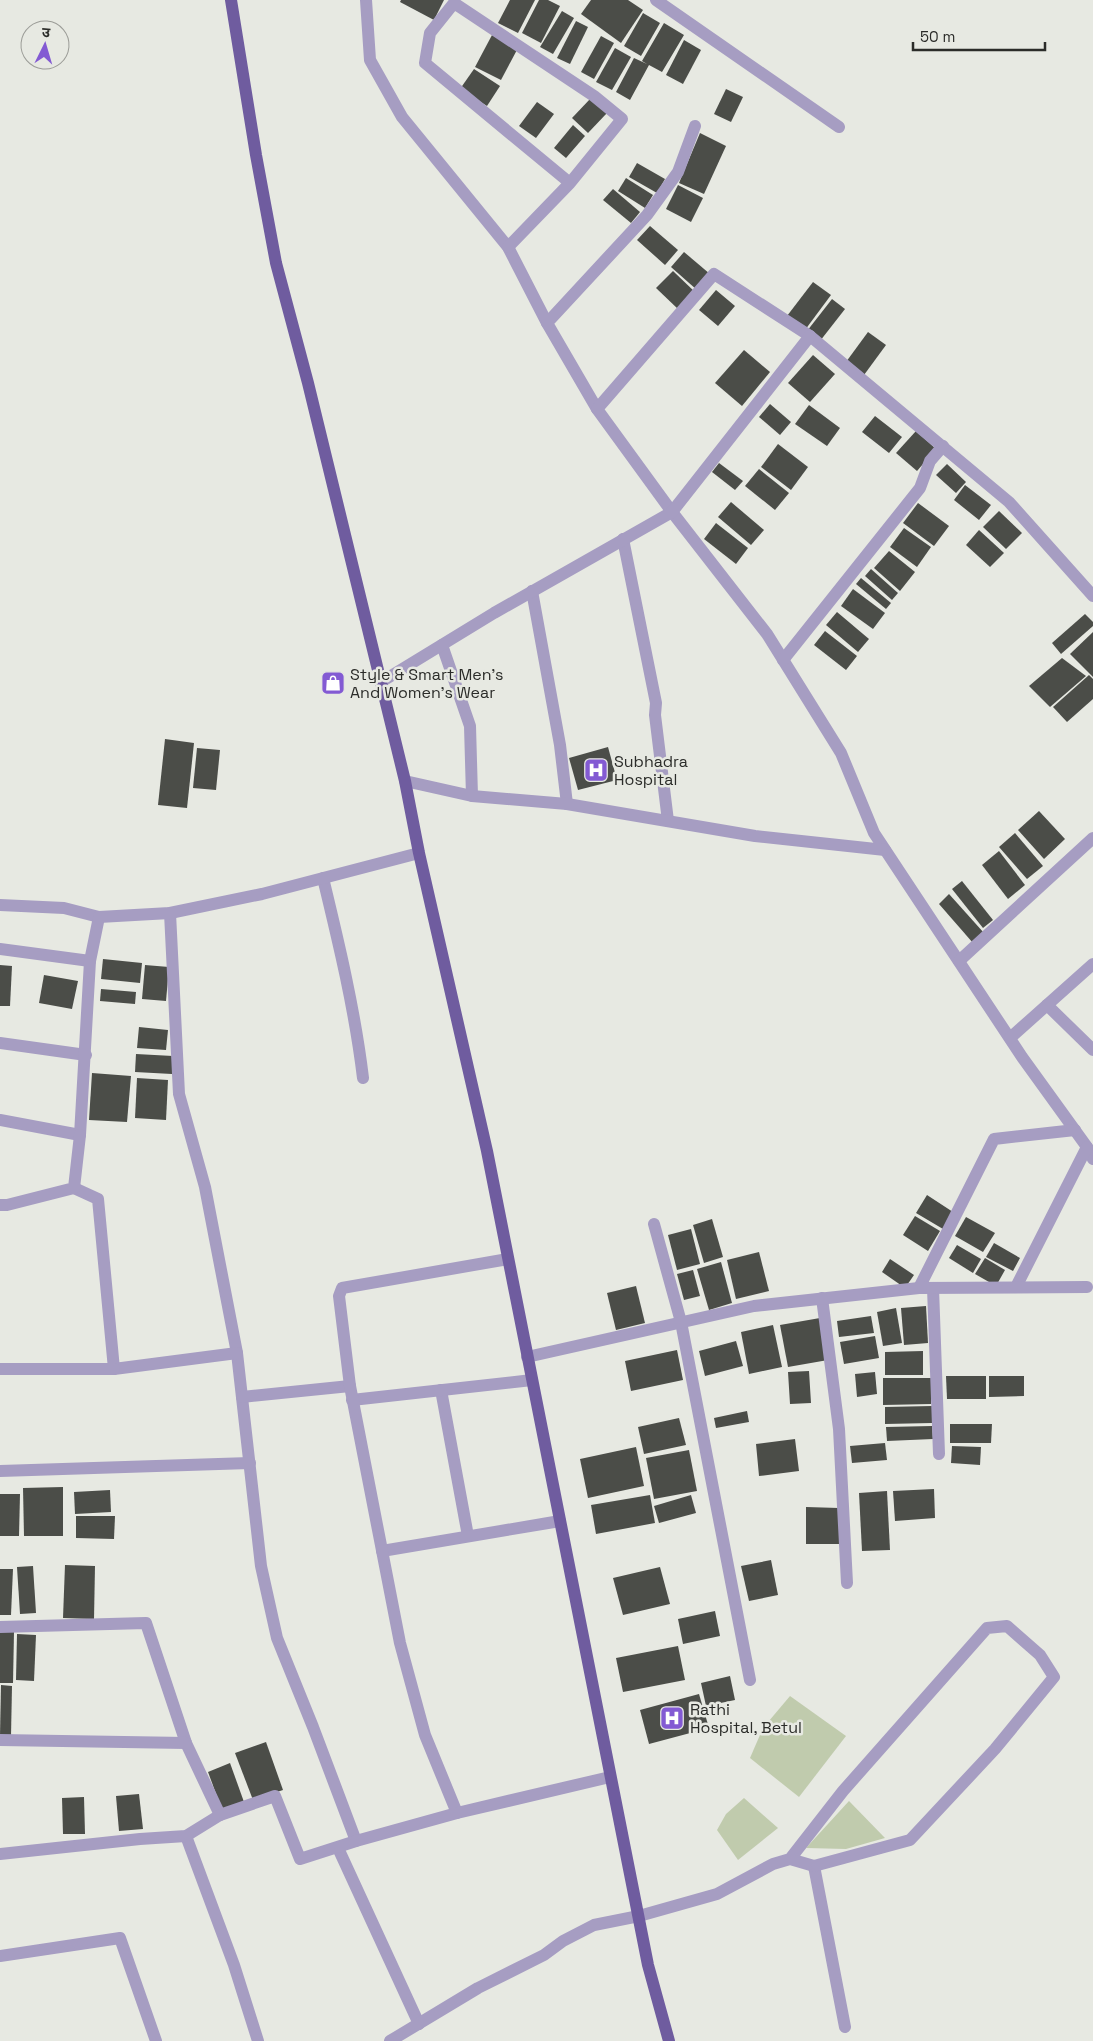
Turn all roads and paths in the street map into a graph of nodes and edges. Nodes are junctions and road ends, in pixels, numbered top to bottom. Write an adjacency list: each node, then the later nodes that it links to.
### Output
1 (232, 0): 18 (main road)
2 (366, 0): 7 (street)
3 (656, 0): 5 (street)
4 (694, 126): 8 (street)
5 (840, 127)
6 (570, 183): 6 (street); 7 (street)
7 (508, 247): 8 (street)
8 (546, 323): 10 (street)
9 (810, 336): 10 (street); 11 (street); 12 (street)
10 (597, 409): 12 (street)
11 (942, 446): 15 (street); 17 (street)
12 (672, 512): 13 (street); 17 (street)
13 (623, 540): 14 (street); 22 (street)
14 (532, 591): 16 (street); 21 (street)
15 (1093, 596)
16 (442, 645): 18 (street); 20 (street)
17 (783, 660): 24 (street)
18 (381, 682): 19 (main road)
19 (405, 781): 20 (street); 25 (main road)
20 (472, 796): 21 (street)
21 (567, 804): 22 (street)
22 (668, 821): 24 (street)
23 (1093, 838): 32 (street)
24 (885, 850): 32 (street)
25 (419, 853): 26 (street); 47 (main road)
26 (323, 878): 28 (street); 39 (street)
27 (0, 905): 29 (street)
28 (170, 913): 29 (street); 54 (street)
29 (100, 917): 31 (street)
30 (0, 949): 31 (street)
31 (90, 961): 38 (street)
32 (959, 961): 35 (street)
33 (1093, 964): 34 (street)
34 (1047, 1005): 35 (street); 37 (street)
35 (1010, 1038): 41 (street)
36 (0, 1043): 38 (street)
37 (1093, 1050)
38 (86, 1055): 42 (street)
39 (363, 1078)
40 (0, 1120): 42 (street)
41 (1075, 1130): 43 (street); 50 (street)
42 (80, 1135): 44 (street)
43 (1090, 1153): 48 (street)
44 (74, 1188): 45 (street); 57 (street)
45 (0, 1205)
46 (654, 1224): 53 (street)
47 (508, 1259): 55 (main road); 59 (street)
48 (1016, 1287): 49 (street); 51 (street)
49 (1087, 1287)
50 (919, 1288): 51 (street); 52 (street)
51 (933, 1288): 63 (street)
52 (822, 1298): 53 (street); 69 (street)
53 (681, 1322): 55 (street); 71 (street)
54 (237, 1353): 57 (street); 61 (street)
55 (527, 1357): 58 (main road)
56 (0, 1369): 57 (street)
57 (114, 1369)
58 (532, 1380): 60 (street); 66 (main road)
59 (350, 1386): 61 (street); 62 (street)
60 (441, 1390): 62 (street); 67 (street)
61 (242, 1397): 64 (street)
62 (352, 1400): 68 (street)
63 (939, 1454)
64 (250, 1463): 65 (street); 78 (street)
65 (0, 1471)
66 (560, 1521): 67 (street); 74 (main road)
67 (468, 1536): 68 (street)
68 (382, 1551): 75 (street)
69 (847, 1583)
70 (0, 1627): 73 (street)
71 (750, 1680)
72 (0, 1740): 73 (street)
73 (186, 1743): 76 (street)
74 (610, 1777): 75 (street); 83 (main road)
75 (457, 1813): 78 (street)
76 (220, 1815): 77 (street); 79 (street)
77 (186, 1836): 80 (street); 88 (street)
78 (356, 1841): 79 (street)
79 (338, 1848): 85 (street)
80 (0, 1854)
81 (790, 1859): 82 (street); 82 (street); 83 (street)
82 (814, 1866): 86 (street)
83 (640, 1916): 85 (street); 90 (main road)
84 (0, 1956): 87 (street)
85 (419, 2024): 89 (street)
86 (845, 2027)
87 (156, 2041)
88 (258, 2041)
89 (390, 2041)
90 (669, 2041)

